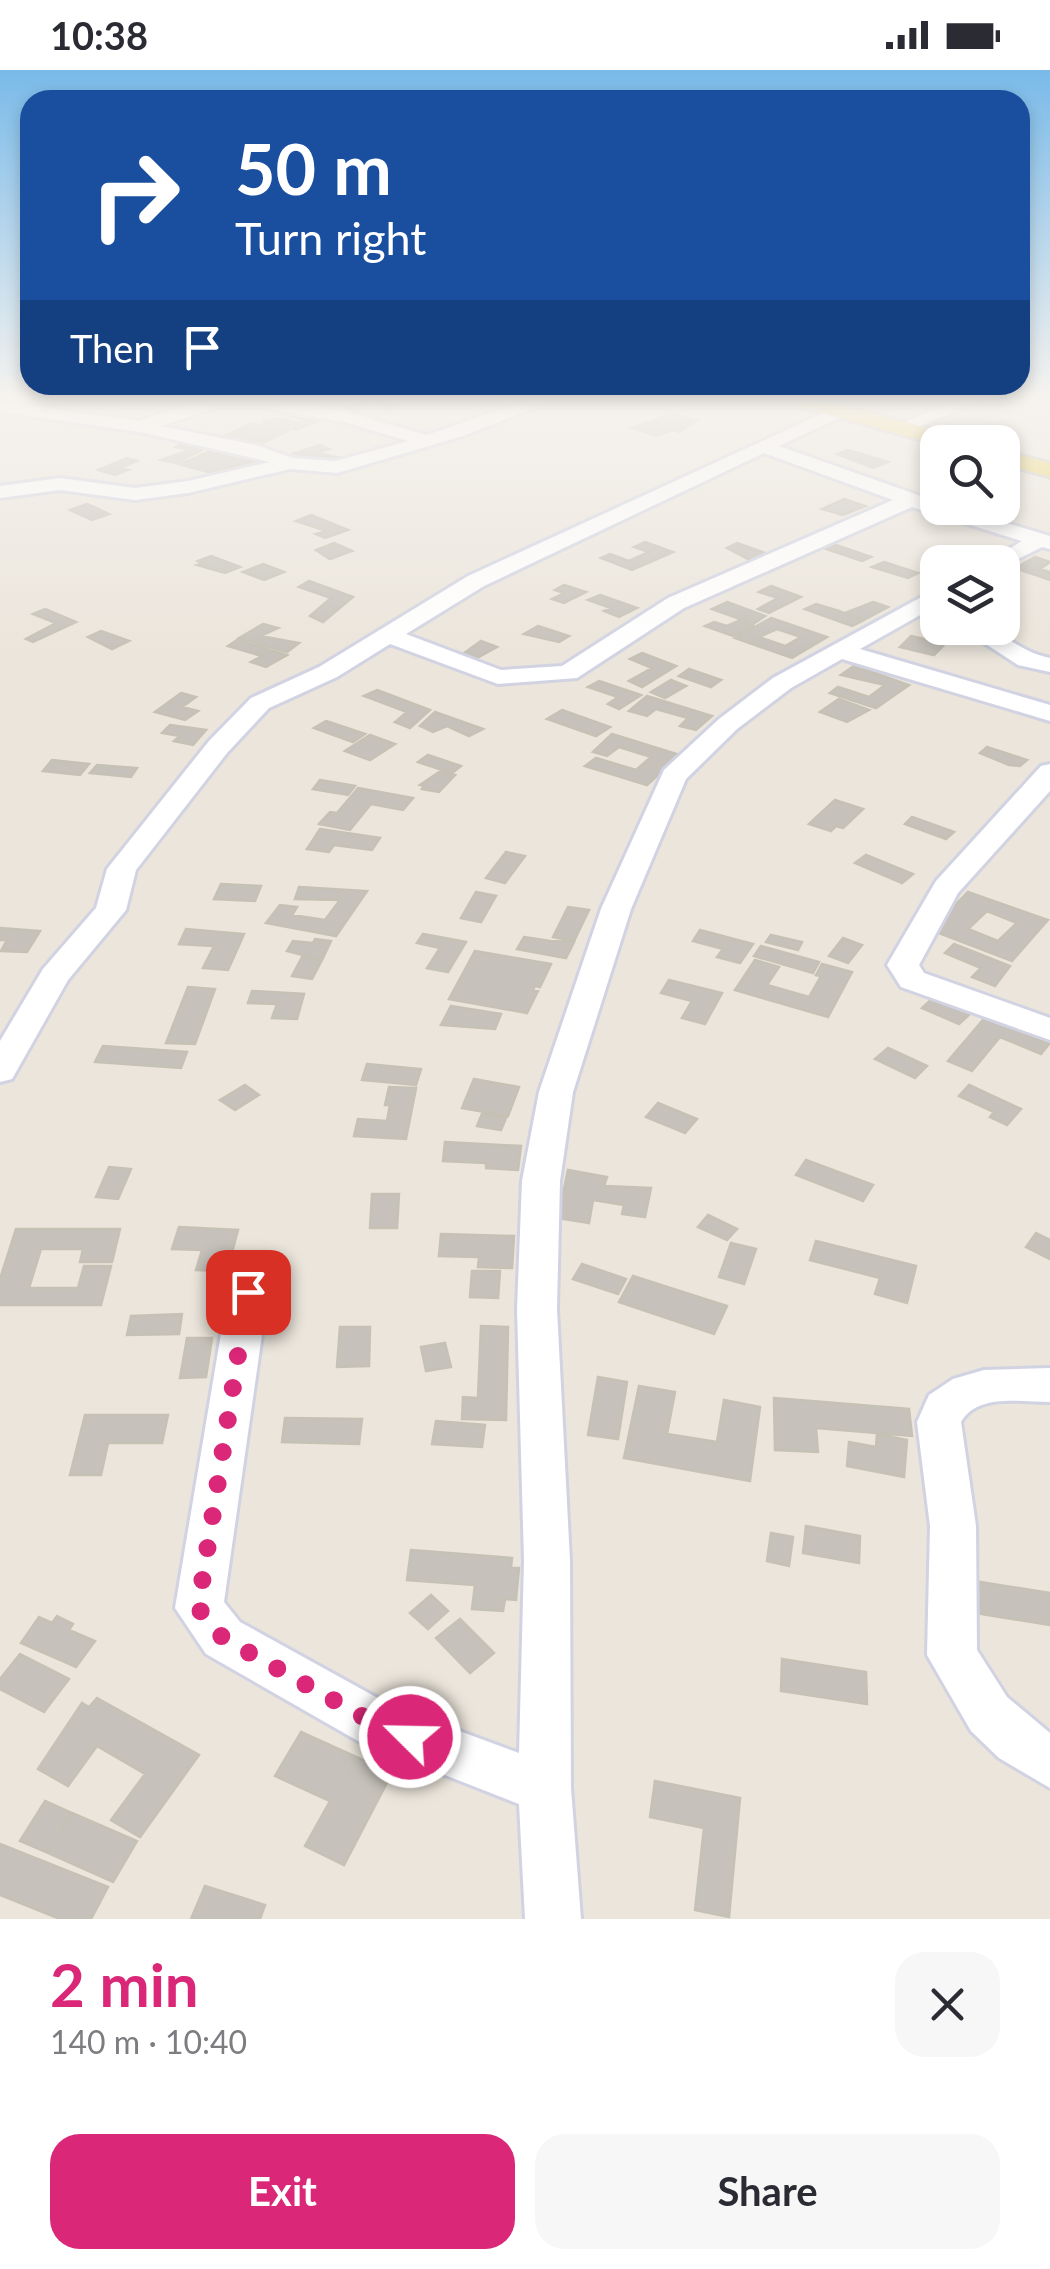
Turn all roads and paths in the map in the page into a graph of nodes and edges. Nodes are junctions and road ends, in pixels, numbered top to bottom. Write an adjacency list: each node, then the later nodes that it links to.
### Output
1 (208, 481): 4 (street)
2 (687, 481): 9 (street)
3 (859, 481): 5 (street)
4 (0, 492)
5 (911, 500): 6 (street); 9 (street)
6 (1045, 542): 7 (street)
7 (1020, 553)
8 (920, 607): 11 (street)
9 (391, 636): 16 (street)
10 (1001, 645): 12 (street)
11 (838, 650): 13 (street); 20 (street)
12 (1050, 665)
13 (1050, 714)
14 (1050, 772): 15 (street)
15 (1050, 1030)
16 (0, 1071)
17 (248, 1292): 20 (street)
18 (1050, 1385): 19 (street)
19 (1050, 1764)
20 (545, 1788): 21 (street)
21 (553, 1919)

